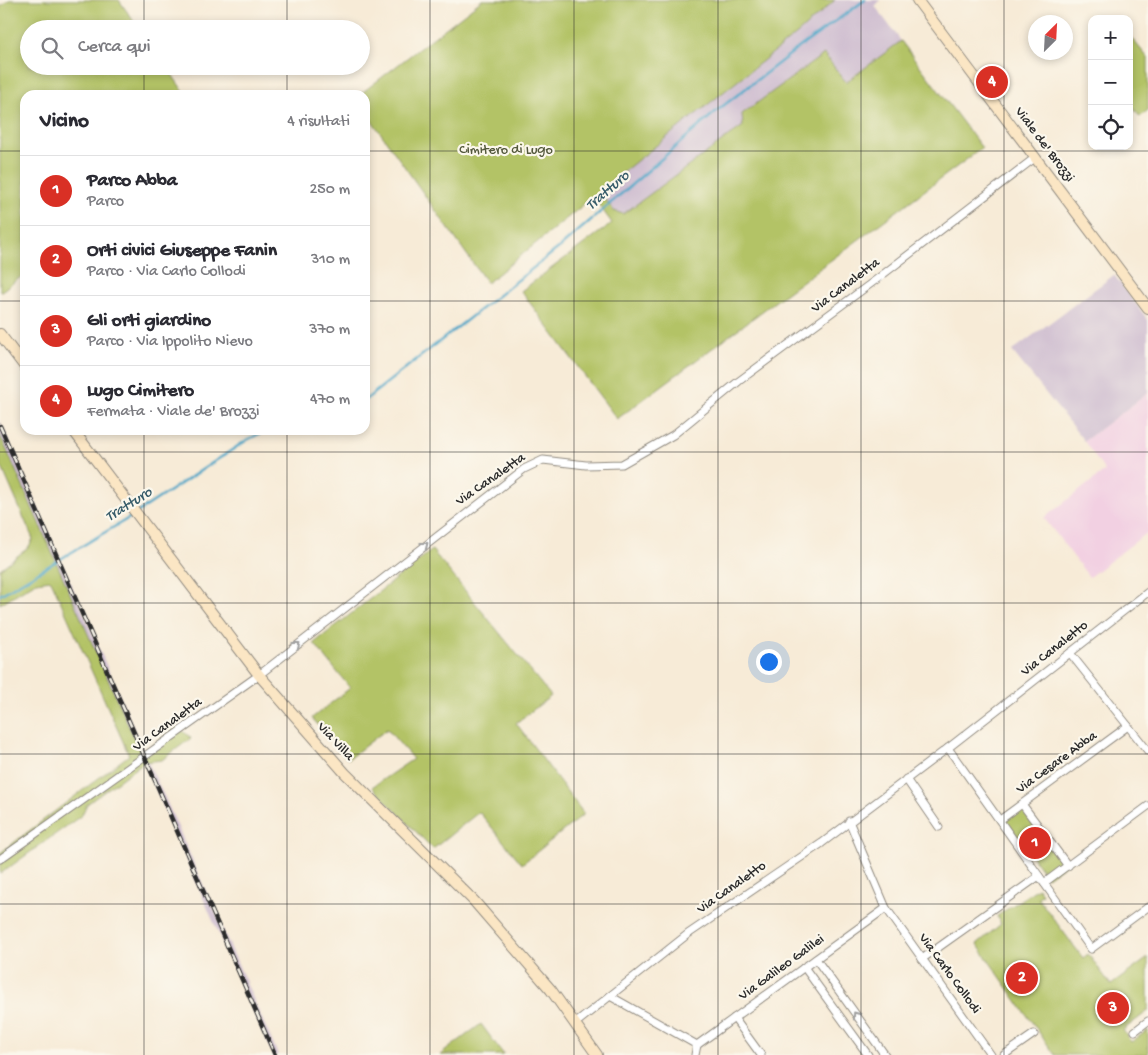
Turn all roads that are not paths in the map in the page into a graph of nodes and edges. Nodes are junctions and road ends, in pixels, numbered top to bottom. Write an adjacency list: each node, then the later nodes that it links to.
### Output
1 (917, 0): 2 (street, Viale de' Brozzi)
2 (1036, 157): 3 (street, Viale de' Brozzi); 9 (street, Via Canaletta, one-way to 2)
3 (1148, 308)
4 (0, 334): 5 (street)
5 (20, 360)
6 (77, 435): 9 (street, Via Villa)
7 (1148, 592): 8 (street, Via Canaletto)
8 (1070, 653): 10 (street); 11 (street, Via Canaletto)
9 (259, 675): 19 (street, Via Canaletta); 31 (street, Via Villa)
10 (1128, 726): 12 (street); 14 (street, Via Cesare Abba)
11 (948, 748): 13 (street, Via Canaletto); 16 (street)
12 (1148, 751)
13 (906, 779): 17 (street, Via Canaletto); 18 (street)
14 (1022, 804): 16 (street, Via Cesare Abba); 20 (street)
15 (1148, 806): 20 (street)
16 (1000, 820): 21 (street)
17 (850, 821): 24 (street); 28 (street, Via Canaletto)
18 (939, 828)
19 (0, 860)
20 (1068, 866): 22 (street)
21 (1039, 876): 22 (street); 26 (street)
22 (1044, 883): 23 (street)
23 (1148, 907)
24 (886, 908): 25 (street, Via Galileo Galilei); 26 (street, Via Carlo Collodi)
25 (816, 959): 27 (street, Via Galileo Galilei); 39 (street, one-way to 25)
26 (922, 959): 40 (street, Via Carlo Collodi)
27 (804, 968): 29 (street, Via Galileo Galilei); 38 (street)
28 (610, 996): 31 (street, Via Canaletto); 34 (street)
29 (734, 1018): 34 (street, Via Galileo Galilei); 37 (street)
30 (1148, 1021): 32 (street)
31 (576, 1023): 35 (street, Via Villa)
32 (1135, 1031)
33 (1034, 1034): 41 (street)
34 (697, 1045): 36 (street)
35 (597, 1055)
36 (695, 1055)
37 (761, 1055)
38 (868, 1055)
39 (885, 1055)
40 (991, 1055)
41 (1004, 1055)

